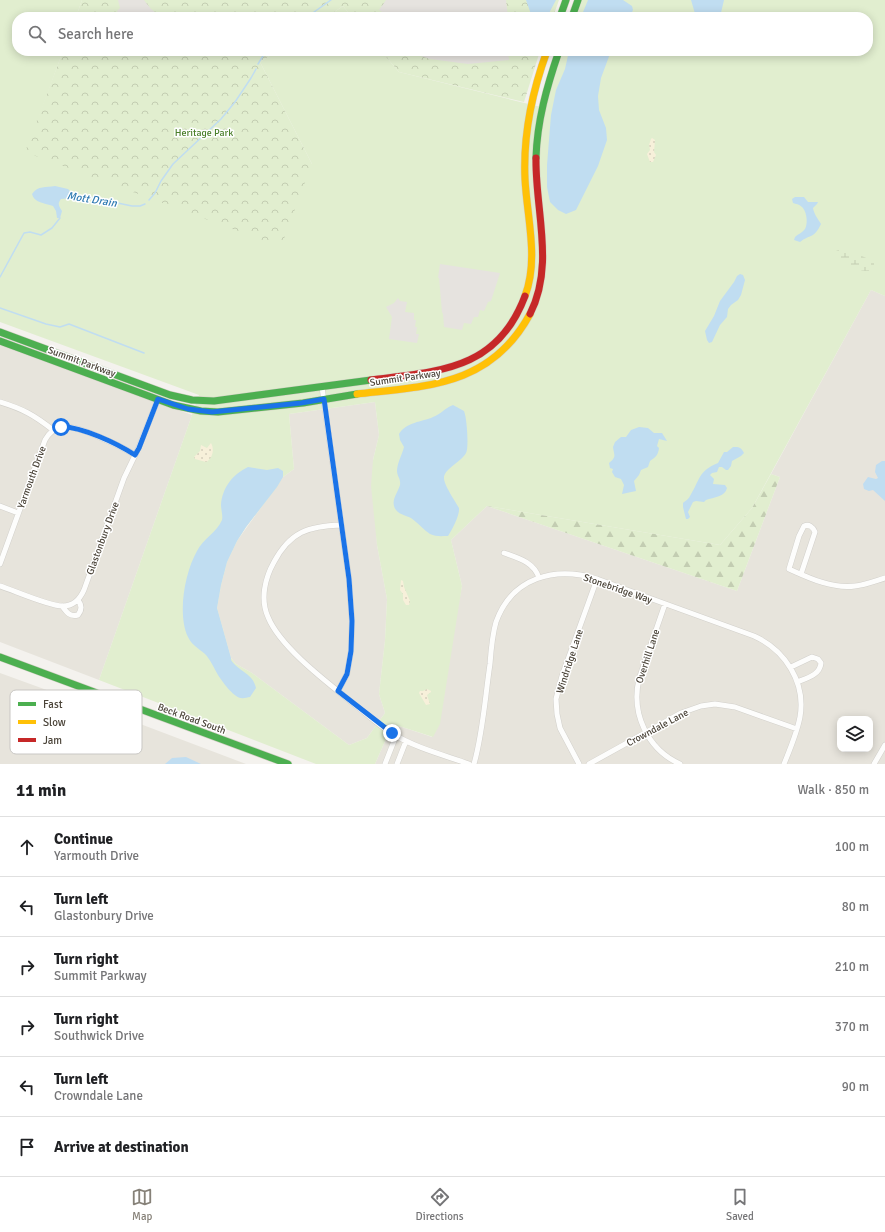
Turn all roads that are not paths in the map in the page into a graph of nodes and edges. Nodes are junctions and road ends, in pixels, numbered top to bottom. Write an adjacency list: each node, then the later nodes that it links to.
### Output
1 (566, 0): 3 (street)
2 (578, 0): 4 (street)
3 (562, 12)
4 (574, 12)
5 (545, 56): 9 (street, Summit Parkway)
6 (557, 56): 11 (street, Summit Parkway)
7 (0, 332): 9 (street, Summit Parkway)
8 (0, 341): 10 (street, Summit Parkway)
9 (322, 387): 11 (street)
10 (158, 399): 11 (street, Summit Parkway); 14 (street, Glastonbury Drive)
11 (324, 399): 17 (street)
12 (0, 402): 13 (street)
13 (53, 430): 14 (street); 16 (street, Yarmouth Drive)
14 (135, 455): 25 (street, Glastonbury Drive)
15 (0, 506): 16 (street)
16 (18, 513): 19 (street, Yarmouth Drive)
17 (340, 525): 32 (street); 32 (street)
18 (504, 553): 21 (street)
19 (0, 564)
20 (801, 574): 20 (street); 22 (street)
21 (539, 578): 23 (street, Stonebridge Way); 43 (street, Stonebridge Way)
22 (885, 578)
23 (597, 579): 26 (street, Stonebridge Way); 44 (street, Windridge Lane)
24 (0, 586): 27 (street)
25 (78, 600): 27 (street); 27 (street, Glastonbury Drive)
26 (665, 604): 29 (street, Stonebridge Way); 35 (street, Overhill Lane)
27 (62, 606)
28 (0, 657): 31 (street, Beck Road South)
29 (791, 667): 30 (street, Stonebridge Way); 30 (street)
30 (797, 682): 34 (street, Stonebridge Way)
31 (89, 690)
32 (338, 691): 36 (street)
33 (142, 710): 39 (street, Beck Road South)
34 (796, 729): 35 (street, Crowndale Lane); 47 (street, Stonebridge Way)
35 (646, 733): 45 (street, Crowndale Lane); 46 (street, Overhill Lane)
36 (396, 736): 37 (street); 40 (street)
37 (406, 741): 41 (street); 42 (street)
38 (885, 745): 48 (street)
39 (288, 764)
40 (385, 764)
41 (397, 764)
42 (469, 764)
43 (474, 764)
44 (579, 764)
45 (589, 764)
46 (680, 764)
47 (784, 764)
48 (874, 764)

